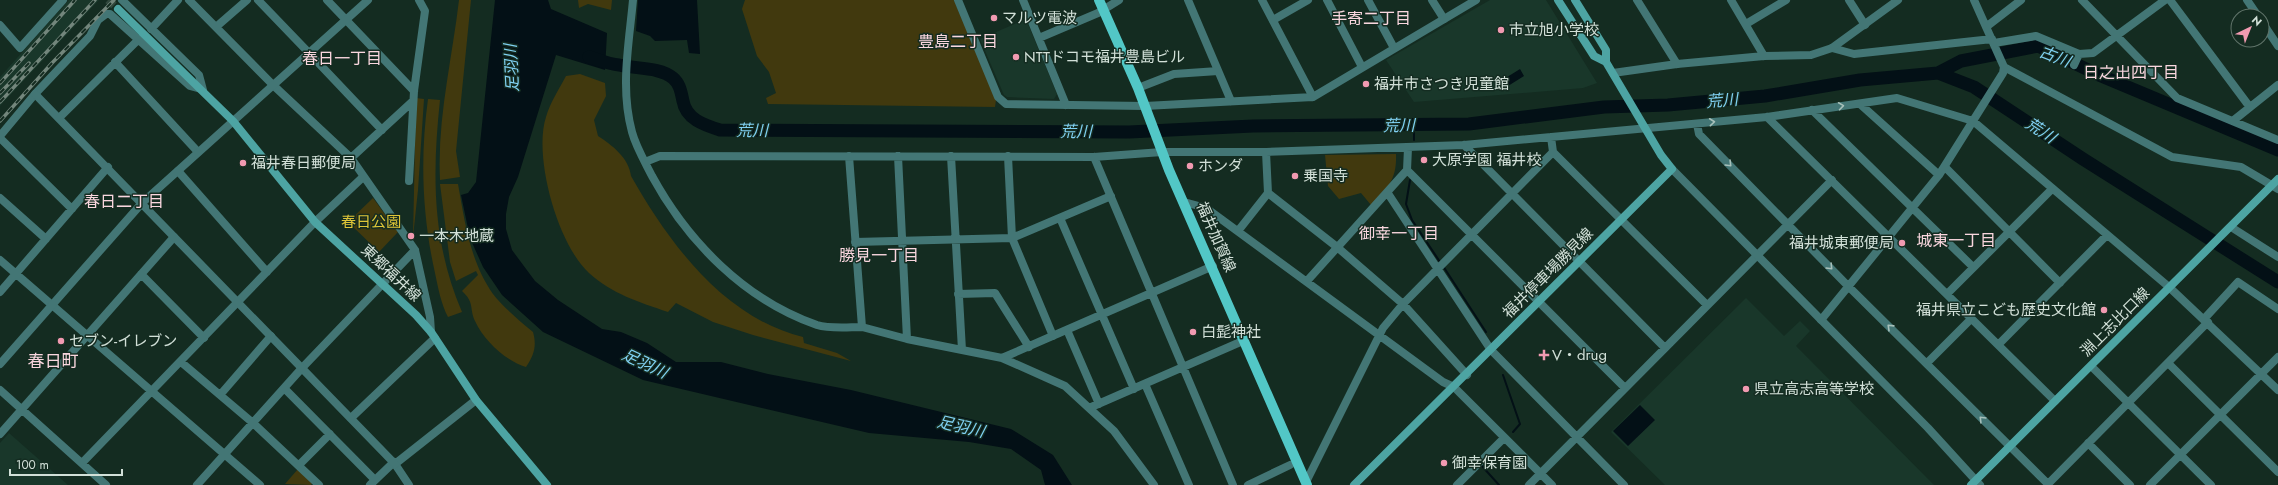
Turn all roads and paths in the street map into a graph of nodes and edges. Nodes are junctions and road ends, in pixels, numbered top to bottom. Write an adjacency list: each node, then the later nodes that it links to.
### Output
1 (63, 0): 39 (street)
2 (122, 0): 43 (street)
3 (178, 0): 43 (street)
4 (189, 0): 41 (street)
5 (247, 0): 41 (street)
6 (258, 0): 52 (street)
7 (327, 0): 35 (street)
8 (368, 0): 35 (street)
9 (419, 0): 65 (street)
10 (633, 0): 98 (street)
11 (958, 0): 71 (street)
12 (1023, 0): 46 (street)
13 (1119, 0): 33 (street)
14 (1188, 0): 59 (street)
15 (1262, 0): 36 (street)
16 (1308, 0): 36 (street)
17 (1327, 0): 58 (street)
18 (1368, 0): 50 (street)
19 (1432, 0): 37 (street)
20 (1476, 0): 37 (street)
21 (1558, 0): 55 (main road)
22 (1575, 0): 55 (main road)
23 (1637, 0): 56 (street)
24 (1731, 0): 38 (street)
25 (1786, 0): 38 (street)
26 (1849, 0): 40 (street)
27 (1898, 0): 40 (street)
28 (1974, 0): 42 (street)
29 (2021, 0): 42 (street)
30 (2082, 0): 45 (street)
31 (2165, 0): 45 (street)
32 (2170, 0): 73 (street)
33 (1102, 5): 46 (street); 63 (main road, 福井加賀線)
34 (118, 9): 64 (main road, 東郷福井線)
35 (346, 20): 52 (street); 65 (street)
36 (1273, 20): 67 (street)
37 (1444, 20): 50 (street)
38 (1746, 24): 53 (street)
39 (0, 25)
40 (1865, 25): 51 (street)
41 (216, 27): 61 (street)
42 (1986, 27): 48 (street)
43 (151, 29): 64 (street)
44 (2270, 34): 49 (street)
45 (2116, 36): 48 (street); 77 (street)
46 (1039, 38): 71 (street)
47 (139, 39): 54 (street); 64 (street); 66 (street)
48 (1994, 43): 51 (street); 57 (street)
49 (2278, 46)
50 (1394, 48): 58 (street)
51 (1832, 48): 53 (street)
52 (309, 53): 61 (street); 82 (street)
53 (1764, 56): 56 (street)
54 (115, 62): 76 (street); 89 (street)
55 (1606, 62): 60 (main road)
56 (1677, 64): 60 (street)
57 (2003, 64): 79 (street); 109 (street)
58 (1362, 67): 67 (street)
59 (1218, 71): 63 (street); 69 (street)
60 (1613, 73): 81 (main road)
61 (273, 85): 78 (street); 97 (street)
62 (2278, 85): 73 (street)
63 (1138, 88): 72 (main road, 福井加賀線)
64 (204, 90): 78 (main road, 東郷福井線)
65 (414, 91): 68 (street)
66 (35, 94): 76 (street); 83 (street)
67 (1313, 97): 69 (street)
68 (414, 101): 82 (street); 108 (street)
69 (1231, 101): 72 (street)
70 (1860, 104): 74 (street, one-way to 70); 79 (street); 104 (street)
71 (1066, 105): 72 (street)
72 (1145, 106): 88 (main road, 福井加賀線)
73 (2249, 106): 77 (street)
74 (1812, 110): 75 (street); 118 (street)
75 (1767, 116): 80 (street, one-way to 75); 107 (street)
76 (59, 118): 99 (street)
77 (2234, 120): 85 (street)
78 (233, 121): 89 (street); 122 (main road, 東郷福井線)
79 (1973, 121): 100 (street); 110 (street)
80 (1696, 124): 81 (street); 123 (street, one-way to 123)
81 (1645, 127): 84 (street); 101 (main road)
82 (382, 130): 97 (street)
83 (0, 137): 119 (street)
84 (1551, 137): 86 (street); 91 (street)
85 (2278, 140)
86 (1464, 145): 87 (street); 113 (street)
87 (1408, 148): 90 (street); 102 (street)
88 (1161, 149): 90 (street); 96 (street); 116 (main road, 福井加賀線)
89 (198, 152): 103 (street)
90 (1266, 152): 112 (street)
91 (1553, 152): 113 (street); 121 (street)
92 (849, 156): 93 (street); 98 (street); 135 (street)
93 (898, 156): 94 (street); 134 (street)
94 (951, 156): 95 (street); 133 (street)
95 (1008, 156): 96 (street); 131 (street)
96 (1094, 157): 114 (street)
97 (351, 158): 105 (street)
98 (645, 162): 167 (street)
99 (108, 167): 117 (street); 119 (street)
100 (1945, 167): 104 (street); 126 (street)
101 (1672, 169): 121 (main road, 福井停車場勝見線); 138 (street)
102 (1407, 170): 111 (street); 127 (street)
103 (178, 171): 117 (street); 145 (street)
104 (1939, 175): 118 (street)
105 (363, 177): 122 (street); 137 (street)
106 (2278, 178): 109 (main road, 淵上志比口線)
107 (1832, 180): 123 (street); 130 (street)
108 (409, 181)
109 (2275, 188): 124 (main road, 淵上志比口線)
110 (2052, 189): 126 (street); 128 (street)
111 (1387, 192): 136 (street); 144 (street)
112 (1268, 193): 125 (street); 136 (street)
113 (1512, 194): 127 (street); 141 (street)
114 (1111, 196): 120 (street); 154 (street)
115 (0, 198): 132 (street)
116 (1184, 202): 125 (street); 142 (main road, 福井加賀線)
117 (142, 203): 129 (street); 160 (street)
118 (1913, 207): 130 (street); 143 (street)
119 (72, 209): 132 (street)
120 (1060, 218): 131 (street); 163 (street)
121 (1621, 220): 141 (main road, 福井停車場勝見線); 161 (street)
122 (315, 222): 145 (street); 149 (main road, 東郷福井線)
123 (1788, 224): 138 (street); 151 (street, one-way to 151)
124 (2230, 227): 139 (street); 152 (main road, 淵上志比口線)
125 (1238, 231): 148 (street)
126 (2009, 232): 143 (street); 150 (street)
127 (1472, 235): 144 (street); 157 (street)
128 (2107, 235): 150 (street); 152 (street)
129 (174, 237): 147 (street); 158 (street)
130 (1889, 237): 151 (street); 156 (street)
131 (1012, 238): 133 (street); 173 (street)
132 (46, 239): 146 (street)
133 (956, 239): 134 (street); 155 (street)
134 (902, 241): 135 (street); 175 (street)
135 (855, 242): 167 (street)
136 (1337, 247): 148 (street); 159 (street)
137 (415, 250): 149 (street); 169 (street)
138 (1756, 256): 161 (street); 165 (street)
139 (2278, 257)
140 (0, 260): 146 (street)
141 (1579, 262): 157 (main road, 福井停車場勝見線); 179 (street)
142 (1213, 266): 154 (street); 176 (main road, 福井加賀線)
143 (1973, 267): 156 (street)
144 (1438, 268): 159 (street); 181 (street)
145 (268, 272): 158 (street)
146 (16, 274): 153 (street); 160 (street)
147 (141, 274): 171 (street); 174 (street)
148 (1307, 281): 170 (street)
149 (383, 283): 169 (main road, 東郷福井線); 190 (street)
150 (2060, 283): 177 (street)
151 (1849, 287): 165 (street); 185 (street, one-way to 151)
152 (2169, 287): 166 (street); 188 (main road, 淵上志比口線)
153 (0, 292)
154 (1152, 293): 163 (street); 189 (street)
155 (958, 294): 178 (street); 180 (street)
156 (1947, 294): 164 (street)
157 (1539, 302): 181 (main road, 福井停車場勝見線); 197 (street)
158 (238, 303): 172 (street); 174 (street)
159 (1403, 304): 170 (street); 192 (street)
160 (51, 305): 171 (street); 187 (street)
161 (1707, 305): 179 (street)
162 (2278, 309): 166 (street)
163 (1102, 315): 168 (street); 196 (street)
164 (1972, 318): 177 (street); 185 (street)
165 (1821, 320): 226 (street)
166 (2206, 320): 186 (street); 191 (street)
167 (862, 327): 175 (street)
168 (1067, 330): 173 (street); 205 (street)
169 (433, 335): 202 (main road, 東郷福井線); 209 (street)
170 (1380, 335): 194 (street); 227 (street)
171 (87, 336): 200 (street); 207 (street)
172 (271, 336): 190 (street); 201 (street)
173 (1053, 336): 178 (street)
174 (204, 338): 184 (street)
175 (907, 339): 180 (street)
176 (1245, 340): 189 (street); 227 (main road, 福井加賀線)
177 (1998, 345): 203 (street)
178 (1029, 346): 183 (street)
179 (1665, 348): 197 (street)
180 (962, 350): 183 (street)
181 (1491, 350): 192 (main road, 福井停車場勝見線); 213 (street)
182 (2278, 357): 191 (street)
183 (1002, 358): 206 (street)
184 (181, 362): 200 (street); 201 (street)
185 (1927, 363): 216 (street, one-way to 185)
186 (2168, 363): 204 (street); 208 (street)
187 (0, 364)
188 (2091, 366): 203 (main road, 淵上志比口線); 204 (street)
189 (1183, 367): 193 (street); 236 (street)
190 (302, 368): 195 (street); 209 (street)
191 (2262, 374): 199 (street); 208 (street)
192 (1466, 375): 194 (main road, 福井停車場勝見線)
193 (1145, 384): 196 (street); 235 (street)
194 (1454, 387): 214 (street); 238 (main road, 福井停車場勝見線)
195 (284, 388): 210 (street); 212 (street)
196 (1134, 388): 205 (street)
197 (1625, 388): 213 (street)
198 (0, 390): 207 (street)
199 (2278, 390)
200 (152, 391): 217 (street); 219 (street)
201 (220, 395): 210 (street)
202 (476, 400): 220 (street); 233 (main road, 東郷福井線)
203 (2055, 401): 216 (main road, 淵上志比口線)
204 (2128, 403): 215 (street); 218 (street)
205 (1099, 404): 206 (street)
206 (1089, 408): 234 (street)
207 (22, 409): 211 (street); 219 (street)
208 (2221, 415): 218 (street); 223 (street)
209 (351, 418): 220 (street)
210 (253, 423): 217 (street); 221 (street)
211 (0, 434)
212 (330, 434): 221 (street); 225 (street)
213 (1577, 437): 224 (street); 242 (street)
214 (1504, 438): 224 (street); 239 (street)
215 (2088, 443): 243 (street); 244 (street)
216 (2010, 446): 226 (main road, 淵上志比口線); 243 (street)
217 (225, 454): 229 (street); 230 (street)
218 (2180, 455): 245 (street); 246 (street)
219 (82, 463): 228 (street)
220 (395, 463): 225 (street); 232 (street)
221 (299, 465): 231 (street)
222 (1290, 465): 237 (street)
223 (2278, 472)
224 (1540, 474): 240 (street); 241 (street)
225 (372, 483)
226 (1976, 483)
227 (1307, 484)
228 (106, 485)
229 (197, 485)
230 (260, 485)
231 (319, 485)
232 (410, 485)
233 (547, 485)
234 (1154, 485)
235 (1189, 485)
236 (1233, 485)
237 (1248, 485)
238 (1354, 485)
239 (1457, 485)
240 (1529, 485)
241 (1552, 485)
242 (1624, 485)
243 (2048, 485)
244 (2130, 485)
245 (2150, 485)
246 (2211, 485)

